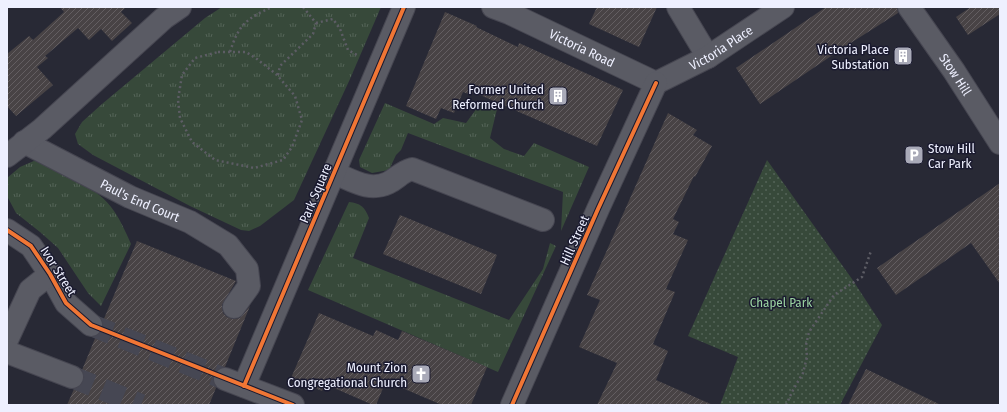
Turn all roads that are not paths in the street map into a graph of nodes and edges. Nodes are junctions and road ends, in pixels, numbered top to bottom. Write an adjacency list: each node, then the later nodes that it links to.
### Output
1 (180, 7): 9 (street)
2 (404, 7): 12 (street, Park Square)
3 (678, 7): 7 (street)
4 (783, 7): 7 (street, Victoria Place)
5 (909, 7): 10 (street, Stow Hill)
6 (502, 9): 8 (street, Victoria Road)
7 (708, 57): 8 (street, Victoria Place)
8 (656, 83): 22 (street, Hill Street)
9 (24, 142): 11 (street); 16 (street, Paul's End Court)
10 (1000, 143)
11 (7, 156)
12 (334, 173): 13 (street); 21 (street, Park Square)
13 (543, 220)
14 (7, 230): 15 (street, Ivor Street)
15 (50, 274): 17 (street, Ivor Street); 18 (street)
16 (244, 279)
17 (91, 325)
18 (7, 340)
19 (7, 352): 20 (street)
20 (72, 377)
21 (293, 405)
22 (512, 405)

